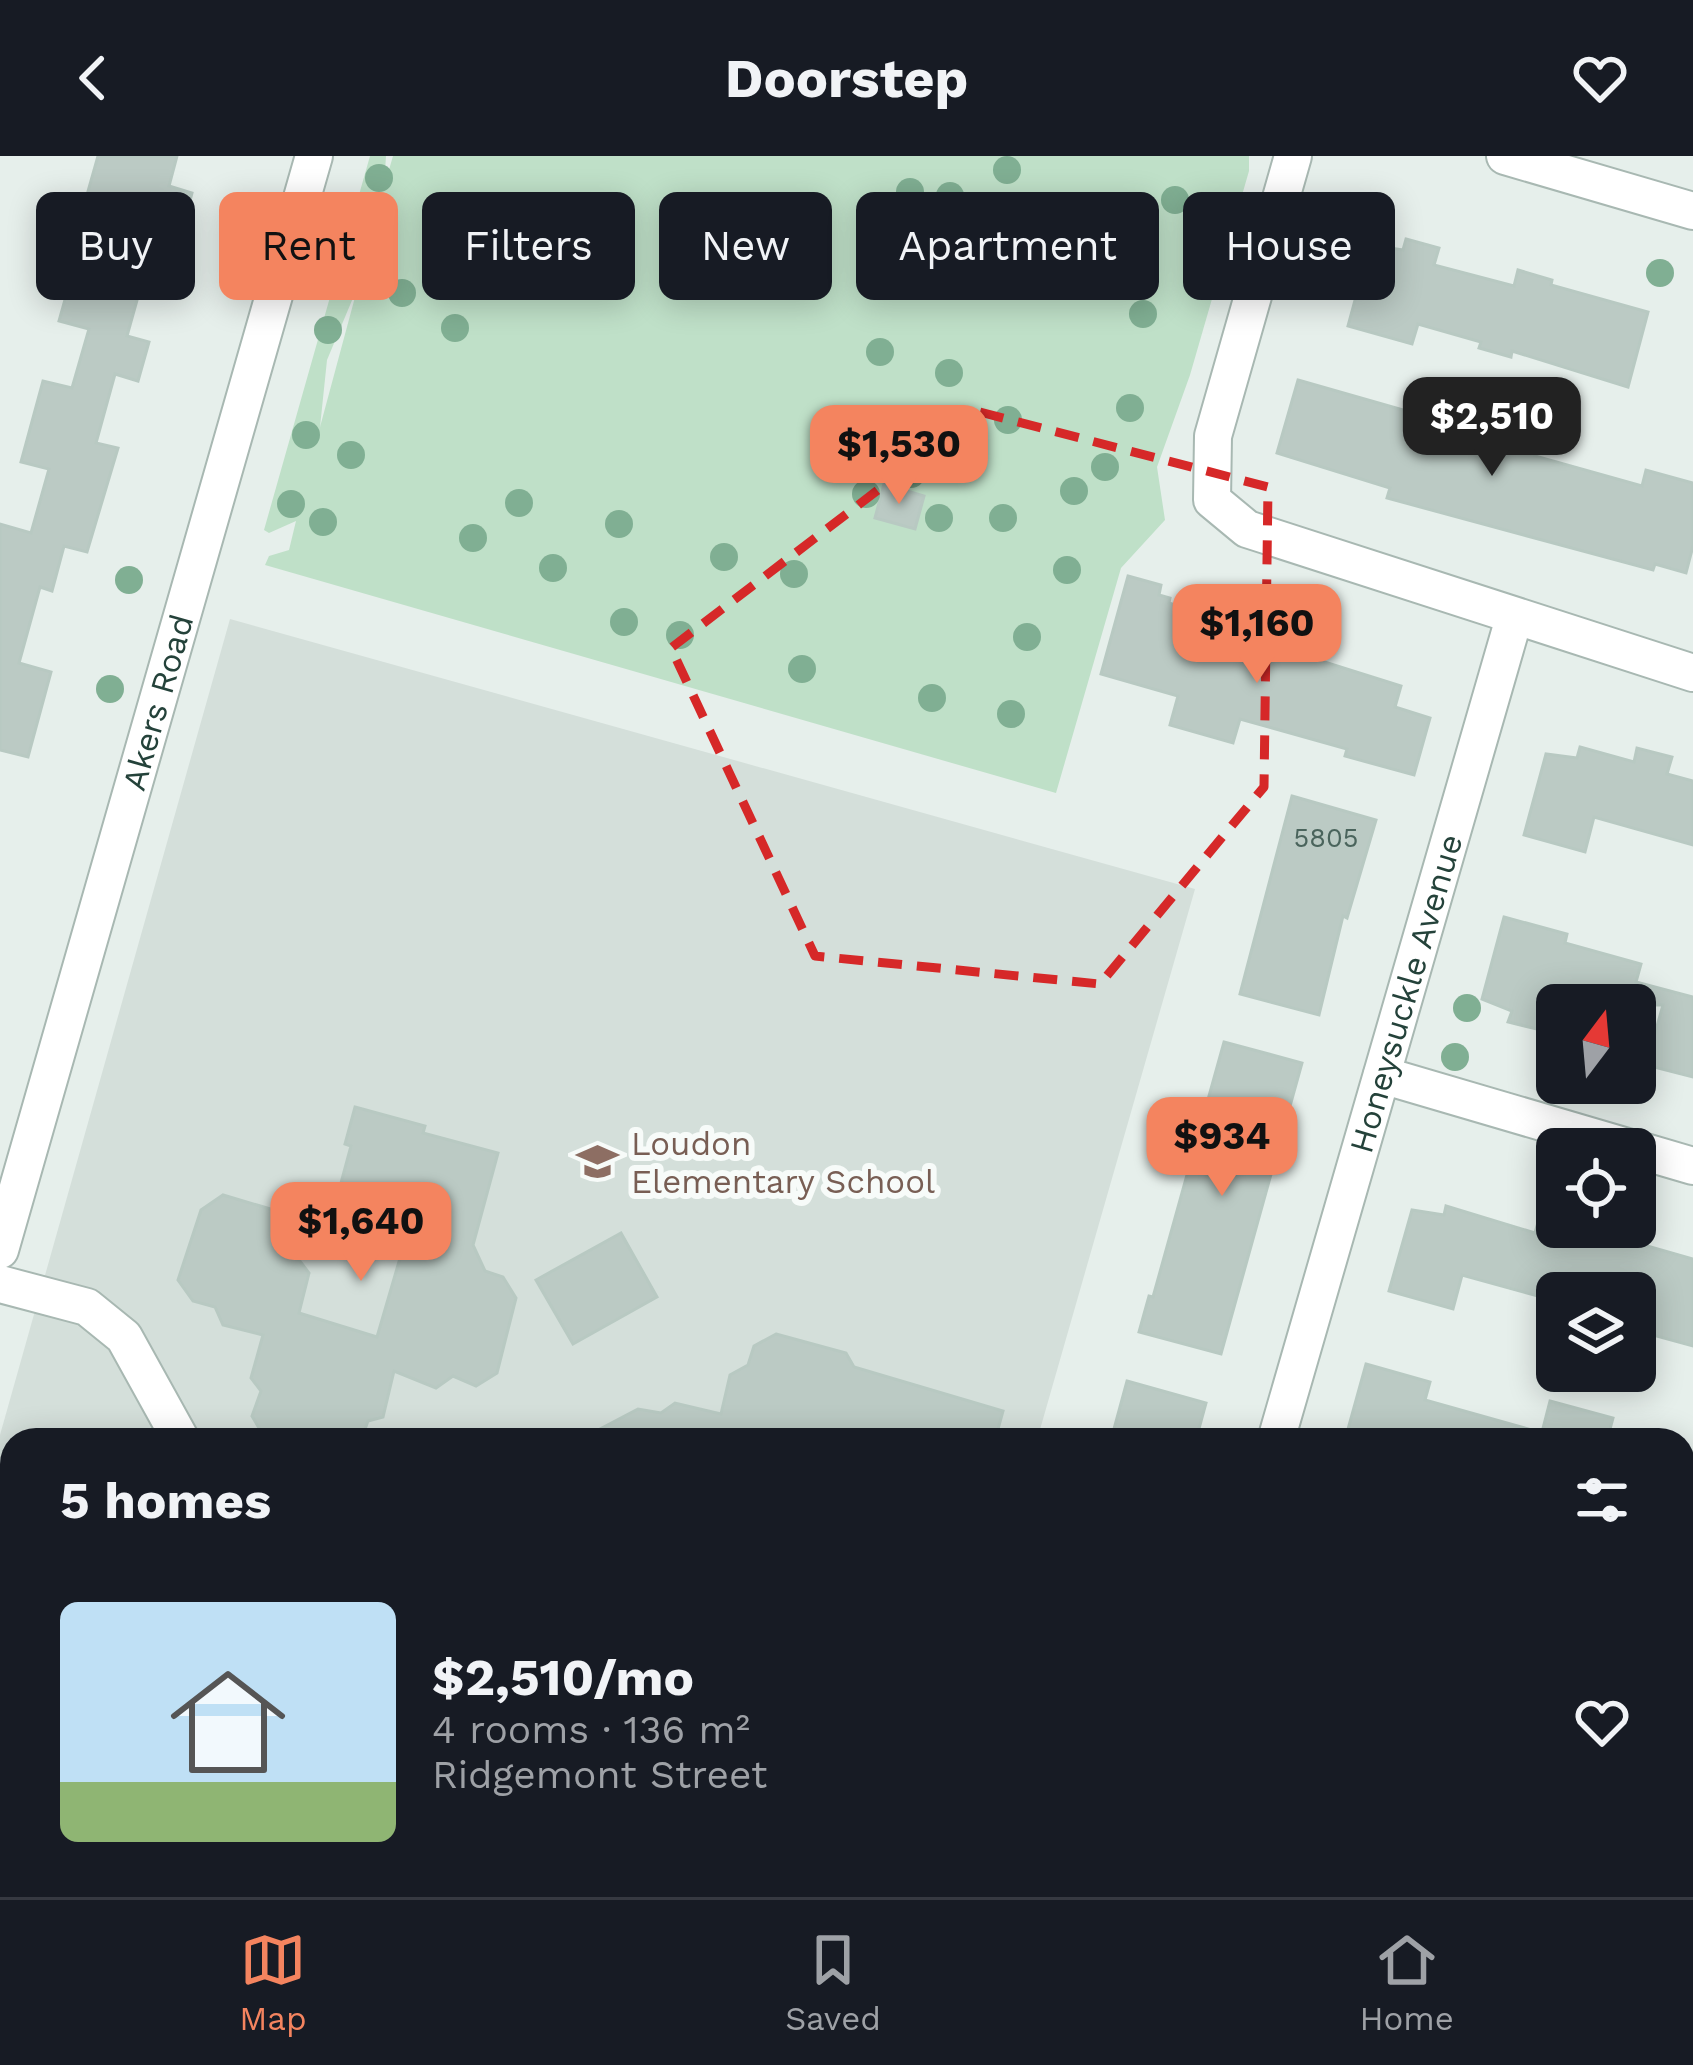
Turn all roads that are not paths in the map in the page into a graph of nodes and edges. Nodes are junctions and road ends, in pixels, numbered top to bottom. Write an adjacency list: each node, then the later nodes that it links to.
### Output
1 (314, 156): 12 (street, Akers Road)
2 (1293, 156): 6 (street)
3 (1505, 156): 4 (street)
4 (1556, 163): 5 (street)
5 (1693, 211)
6 (1514, 618): 7 (street); 8 (street, Honeysuckle Avenue)
7 (1693, 674)
8 (1382, 1075): 9 (street); 15 (street, Honeysuckle Avenue)
9 (1562, 1128)
10 (1656, 1155): 11 (street)
11 (1693, 1166)
12 (0, 1250)
13 (0, 1284): 14 (street)
14 (174, 1428)
15 (1279, 1428)

